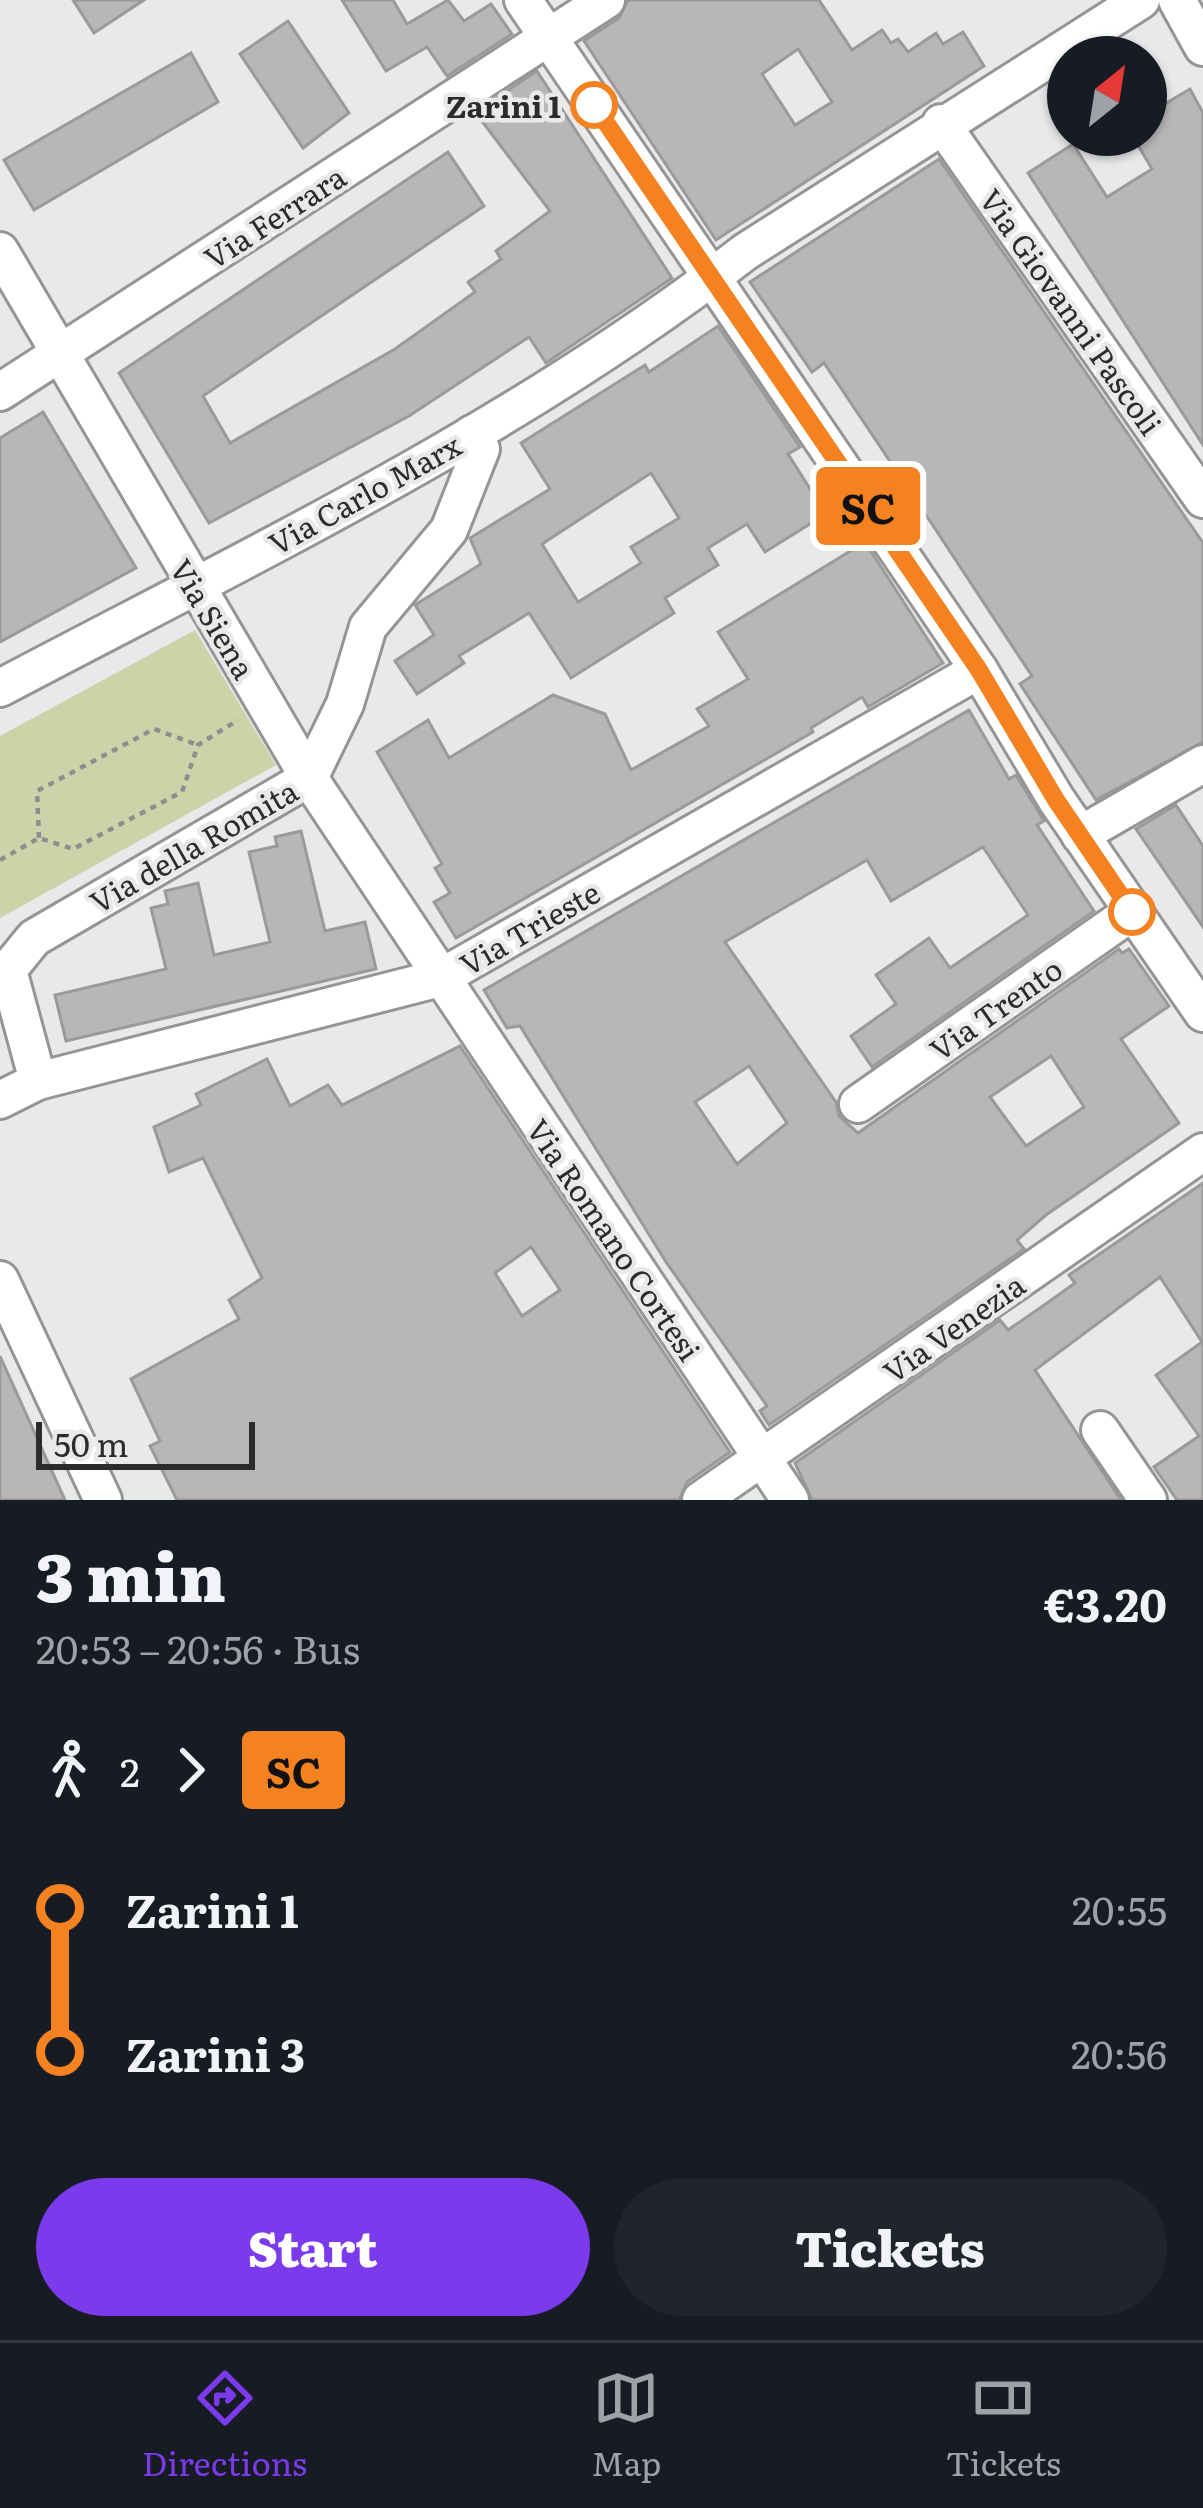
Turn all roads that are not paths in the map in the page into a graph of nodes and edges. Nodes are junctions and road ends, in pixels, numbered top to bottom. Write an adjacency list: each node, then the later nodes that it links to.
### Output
1 (523, 0): 5 (street)
2 (606, 0): 5 (street, Via Ferrara)
3 (1141, 0): 7 (street, Via Carlo Marx)
4 (1178, 0): 6 (street)
5 (546, 37): 9 (street); 10 (street, Via Ferrara)
6 (1203, 46)
7 (941, 123): 9 (street, Via Carlo Marx); 13 (street, Via Giovanni Pascoli)
8 (0, 251): 10 (street, Via Siena)
9 (714, 277): 12 (street, Via Carlo Marx); 15 (street)
10 (61, 356): 11 (street, Via Ferrara); 14 (street, Via Siena)
11 (0, 392)
12 (472, 434): 14 (street, Via Carlo Marx); 18 (street, Via della Romita)
13 (1203, 499)
14 (194, 586): 16 (street, Via Carlo Marx); 18 (street, Via Siena)
15 (979, 670): 19 (street); 21 (street, Via Trieste)
16 (0, 688)
17 (1203, 764): 19 (street)
18 (309, 778): 21 (street, Via Siena); 23 (street, Via della Romita)
19 (1080, 835): 20 (street)
20 (1132, 912): 22 (street); 25 (street, Via Trento)
21 (440, 978): 23 (street, Via Trieste); 29 (street, Via Romano Cortesi)
22 (1203, 1013)
23 (38, 1081): 24 (street)
24 (0, 1100)
25 (858, 1104)
26 (1203, 1153): 29 (street, Via Venezia)
27 (0, 1280): 30 (street)
28 (1100, 1430): 33 (street)
29 (763, 1459): 31 (street, Via Venezia); 32 (street, Via Romano Cortesi)
30 (103, 1500)
31 (701, 1500)
32 (790, 1500)
33 (1148, 1500)

